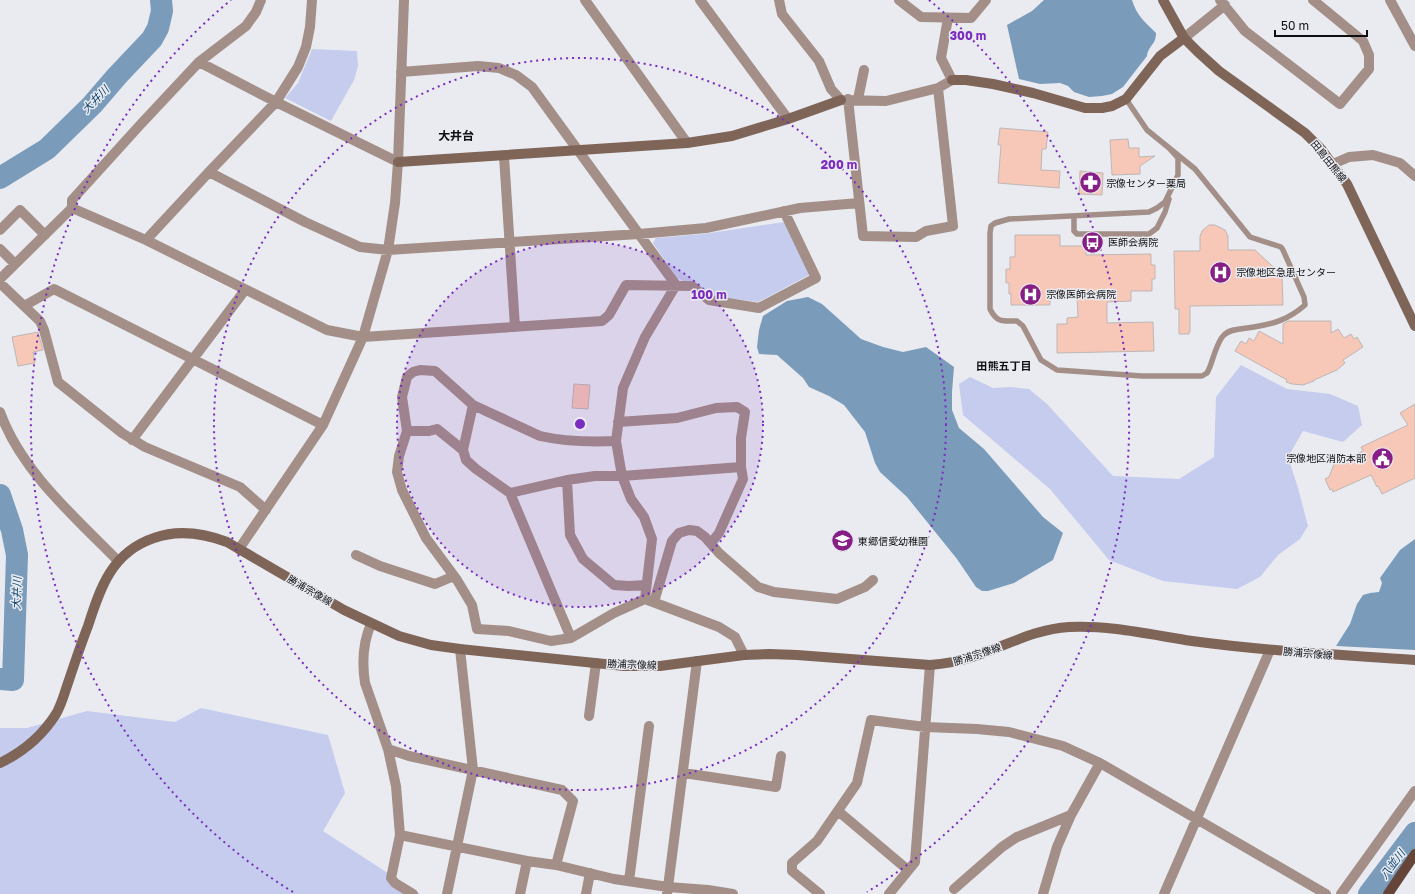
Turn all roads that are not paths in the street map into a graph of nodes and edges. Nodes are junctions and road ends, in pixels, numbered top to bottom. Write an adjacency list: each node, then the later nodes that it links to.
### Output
1 (261, 0): 16 (street)
2 (312, 0): 23 (street)
3 (404, 0): 18 (street)
4 (584, 0): 25 (street)
5 (700, 0): 24 (street)
6 (779, 0): 22 (street)
7 (899, 0): 13 (street)
8 (986, 0): 13 (street)
9 (1163, 0): 14 (main road, 田島田熊線)
10 (1313, 0): 12 (street)
11 (1392, 1): 15 (street)
12 (1223, 3): 14 (street)
13 (948, 18): 19 (street)
14 (1184, 38): 21 (main road); 30 (main road, 田島田熊線)
15 (1415, 46)
16 (199, 62): 23 (street); 35 (street)
17 (864, 70): 22 (street)
18 (402, 72): 27 (street); 29 (street)
19 (952, 80): 20 (street); 21 (main road)
20 (938, 88): 22 (street); 34 (street)
21 (1126, 99): 26 (lane)
22 (849, 100): 24 (main road); 34 (street)
23 (276, 102): 29 (street); 31 (street)
24 (788, 119): 25 (main road)
25 (687, 143): 27 (main road)
26 (1168, 147): 33 (lane); 37 (lane)
27 (579, 151): 28 (main road); 39 (street)
28 (504, 156): 29 (main road); 42 (street)
29 (398, 162): 44 (street)
30 (1333, 164): 32 (street); 51 (main road, 田島田熊線)
31 (209, 172): 41 (street); 44 (street)
32 (1415, 176)
33 (1173, 184): 37 (lane); 37 (lane)
34 (859, 203): 36 (street)
35 (72, 208): 40 (street); 41 (street)
36 (784, 211): 39 (street); 48 (street)
37 (1074, 216)
38 (0, 230): 40 (street)
39 (639, 234): 42 (street); 48 (street)
40 (45, 235): 45 (street)
41 (146, 240): 49 (street)
42 (509, 242): 44 (street); 52 (street)
43 (0, 249): 45 (street)
44 (388, 250): 53 (street)
45 (15, 264): 46 (street)
46 (0, 279)
47 (0, 283): 50 (street)
48 (676, 285): 52 (street); 57 (street)
49 (244, 290): 53 (street); 54 (street)
50 (24, 306): 54 (street); 60 (street)
51 (1415, 326)
52 (515, 327): 53 (street)
53 (363, 337): 58 (street)
54 (193, 359): 58 (street); 60 (street)
55 (473, 405): 59 (street); 61 (street); 62 (street)
56 (0, 412): 71 (street)
57 (618, 422): 61 (street); 63 (street)
58 (323, 425): 67 (street)
59 (407, 431): 62 (street); 72 (street)
60 (132, 440): 67 (street)
61 (616, 441): 64 (street)
62 (463, 450): 66 (street)
63 (740, 467): 64 (street); 68 (street)
64 (622, 476): 65 (street); 74 (street)
65 (567, 480): 66 (street); 74 (street)
66 (510, 493): 77 (street)
67 (266, 510): 69 (street)
68 (711, 543): 73 (street); 75 (street)
69 (239, 549): 71 (main road, 勝浦宗像線); 76 (main road, 勝浦宗像線)
70 (356, 555): 72 (street)
71 (118, 561): 90 (main road, 勝浦宗像線)
72 (454, 576): 77 (street)
73 (873, 580)
74 (646, 585): 75 (street)
75 (650, 600): 77 (street); 80 (street)
76 (372, 624): 78 (main road, 勝浦宗像線); 88 (street)
77 (571, 638)
78 (460, 649): 83 (main road, 勝浦宗像線); 92 (street)
79 (1270, 650): 81 (main road, 勝浦宗像線); 84 (main road, 勝浦宗像線); 97 (street)
80 (744, 655): 82 (main road, 勝浦宗像線); 84 (main road, 勝浦宗像線)
81 (1415, 660)
82 (697, 661): 83 (main road, 勝浦宗像線); 93 (street)
83 (596, 663): 85 (street)
84 (930, 665): 87 (street)
85 (590, 716)
86 (649, 726): 105 (street)
87 (925, 727): 91 (street); 95 (street); 103 (street)
88 (388, 749): 92 (street); 98 (street)
89 (781, 756): 93 (street)
90 (0, 763)
91 (1100, 763): 96 (street); 97 (street)
92 (473, 770): 99 (street); 102 (street)
93 (684, 773): 107 (street)
94 (1415, 791): 118 (street)
95 (838, 811): 103 (street); 113 (street)
96 (1071, 815): 106 (street); 115 (street)
97 (1196, 819): 116 (street); 117 (street)
98 (400, 835): 99 (street); 108 (street)
99 (457, 846): 101 (street); 109 (street)
100 (1415, 854): 119 (main road)
101 (527, 861): 102 (street); 110 (street)
102 (556, 865): 104 (street)
103 (908, 870): 114 (street)
104 (590, 874): 105 (street); 111 (street)
105 (629, 881): 107 (street)
106 (954, 889)
107 (667, 890): 112 (street)
108 (413, 894)
109 (447, 894)
110 (520, 894)
111 (586, 894)
112 (733, 894)
113 (820, 894)
114 (888, 894)
115 (1043, 894)
116 (1164, 894)
117 (1326, 894)
118 (1341, 894)
119 (1388, 894)

